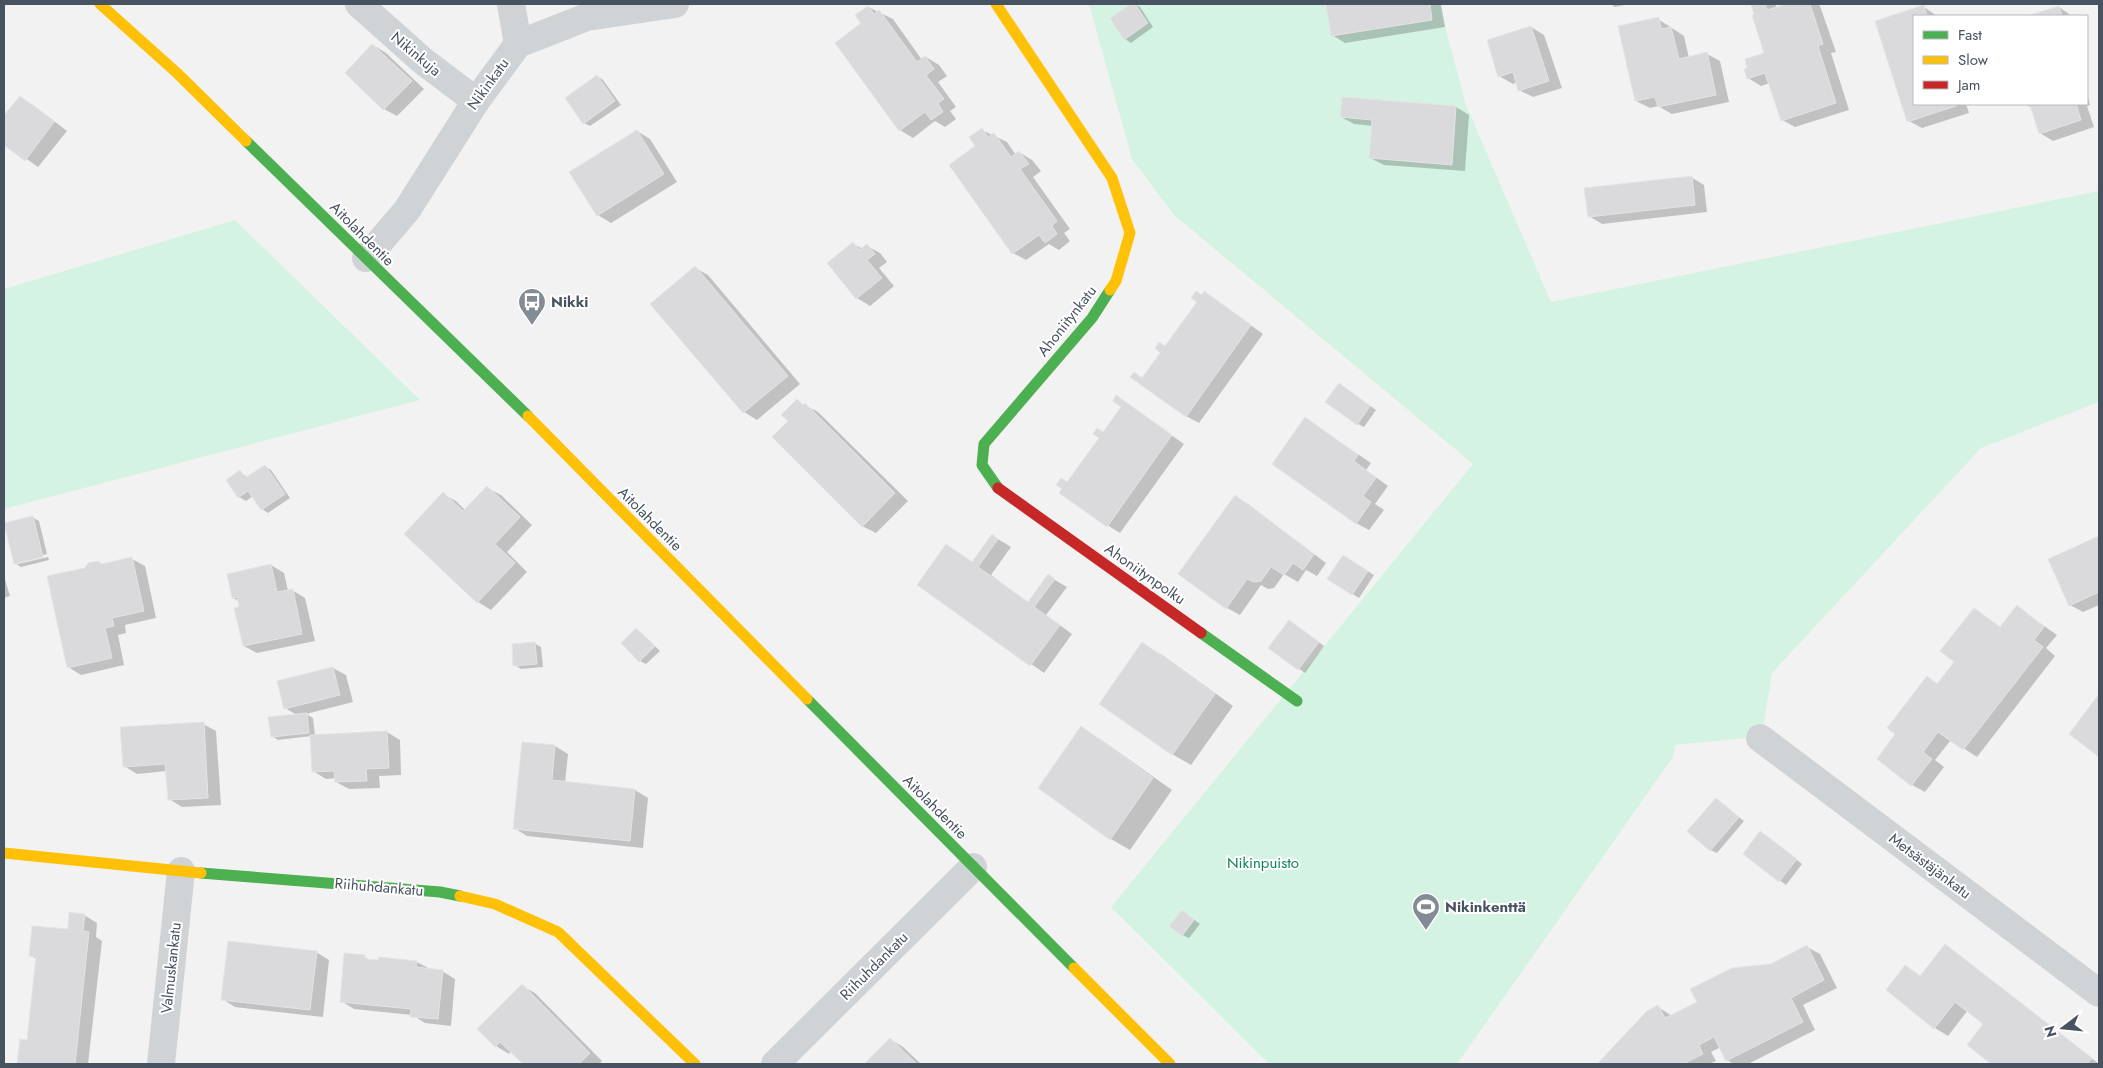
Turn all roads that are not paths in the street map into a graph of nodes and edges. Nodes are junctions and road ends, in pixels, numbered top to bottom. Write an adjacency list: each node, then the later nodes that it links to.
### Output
1 (100, 4): 8 (street, Aitolahdentie)
2 (359, 4): 7 (street, Nikinkuja)
3 (511, 4): 6 (street)
4 (675, 4): 6 (street, Nikinkatu)
5 (996, 4): 9 (street, Ahoniitynkatu)
6 (518, 44): 7 (street, Nikinkatu)
7 (476, 101): 8 (street, Nikinkatu)
8 (366, 258): 13 (street, Aitolahdentie)
9 (982, 465): 10 (street, Ahoniitynpolku)
10 (1297, 701)
11 (1760, 738): 15 (street, Metsästäjänkatu)
12 (4, 853): 14 (street, Riihuhdankatu)
13 (972, 866): 18 (street, Riihuhdankatu); 19 (street, Aitolahdentie)
14 (181, 871): 16 (street, Valmuskankatu); 17 (street, Riihuhdankatu)
15 (2099, 993)
16 (160, 1064)
17 (695, 1064)
18 (775, 1064)
19 (1170, 1064)

